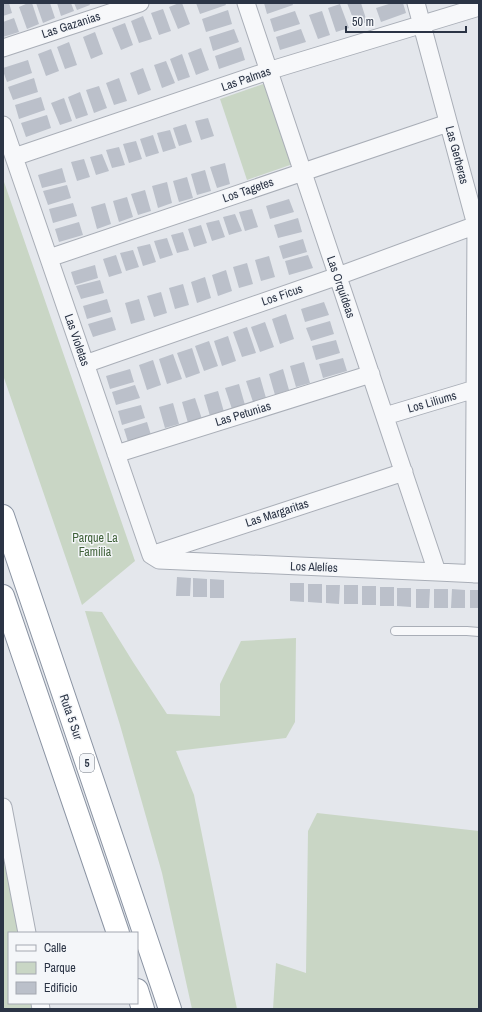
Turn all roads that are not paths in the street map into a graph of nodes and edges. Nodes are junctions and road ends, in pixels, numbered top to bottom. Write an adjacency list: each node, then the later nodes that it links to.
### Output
1 (140, 3): 6 (street, Las Gazanias)
2 (246, 3): 7 (street, Las Orquídeas)
3 (416, 3): 5 (street, Las Gerberas)
4 (479, 6): 5 (street, Las Palmas)
5 (421, 23): 7 (street, Las Palmas); 8 (street, Las Gerberas)
6 (3, 48)
7 (268, 71): 10 (street, Las Palmas); 11 (street, Las Orquídeas)
8 (448, 123): 11 (street, Los Tagetes); 12 (street, Las Gerberas)
9 (3, 125): 10 (street, Las Violetas)
10 (14, 158): 13 (street, Las Violetas)
11 (303, 172): 13 (street, Los Tagetes); 14 (street, Las Orquídeas)
12 (478, 225): 14 (street, Los Ficus); 17 (street, Las Gerberas)
13 (49, 258): 15 (street, Las Violetas)
14 (338, 276): 15 (street, Los Ficus); 16 (street, Las Orquídeas)
15 (85, 364): 19 (street, Las Violetas)
16 (370, 374): 18 (street, Las Orquídeas); 19 (street, Las Petunias)
17 (477, 389): 18 (street, Los Liliums); 24 (street, Las Gerberas)
18 (385, 416): 20 (street, Las Orquídeas)
19 (116, 454): 22 (street, Las Violetas)
20 (404, 472): 22 (street, Las Margaritas); 23 (street, Las Orquídeas)
21 (3, 516): 33 (highway, Ruta 5 Sur / 5)
22 (151, 555): 23 (street, Los Alelíes)
23 (437, 572): 24 (street, Los Alelíes)
24 (476, 574)
25 (3, 596): 30 (highway, 5)
26 (395, 631): 27 (lane)
27 (479, 632)
28 (3, 807): 29 (street)
29 (27, 932)
30 (118, 932)
31 (138, 993): 32 (highway)
32 (144, 1009)
33 (170, 1009)

